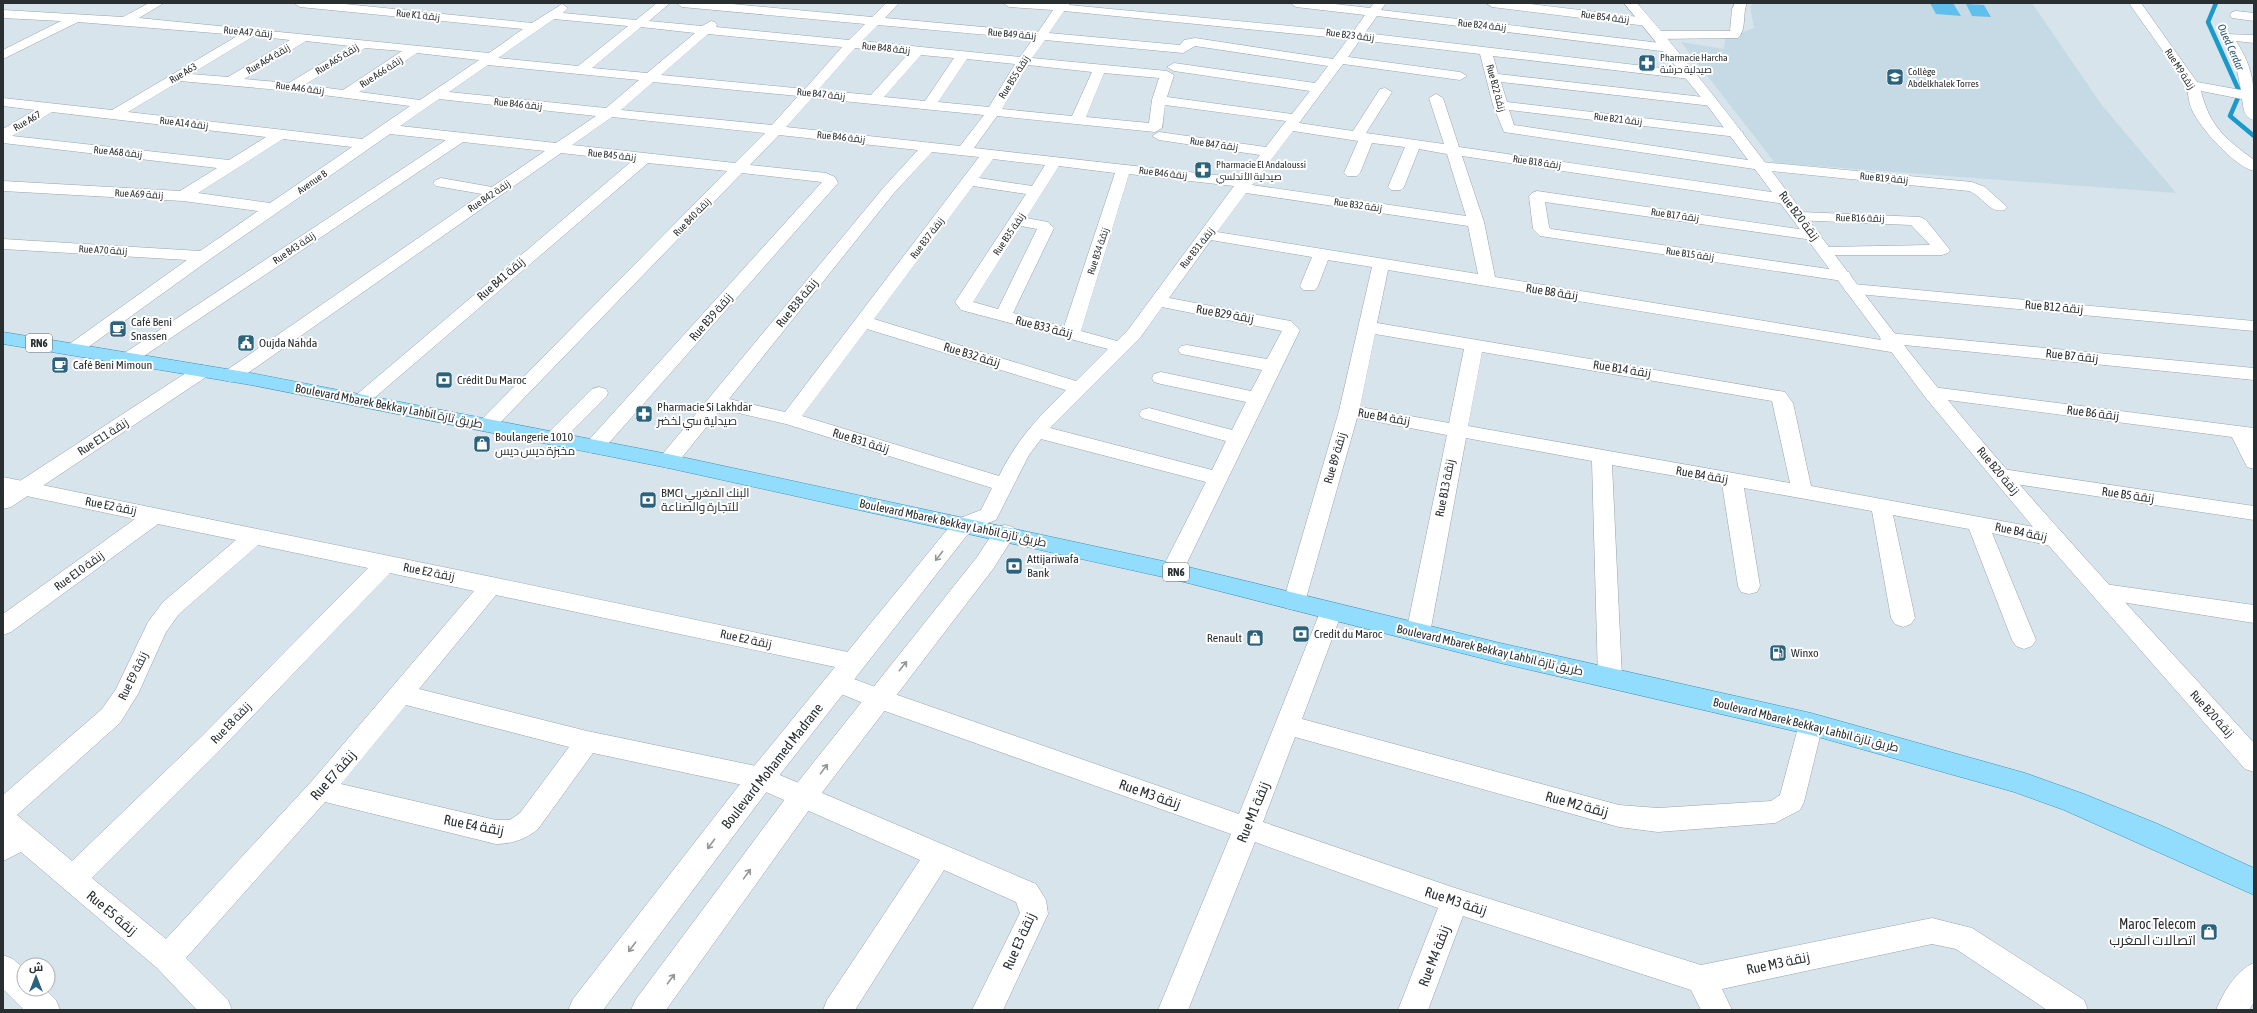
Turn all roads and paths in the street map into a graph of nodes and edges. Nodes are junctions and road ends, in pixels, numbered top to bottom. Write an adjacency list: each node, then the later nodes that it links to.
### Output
1 (158, 3): 21 (street)
2 (300, 3): 24 (street, Rue K1 زنقة)
3 (569, 3): 16 (street, Avenue B)
4 (664, 3): 23 (street)
5 (682, 3): 13 (street, Rue B49 زنقة)
6 (893, 3): 22 (street, Rue B40 زنقة)
7 (1009, 3): 14 (street, Rue B23 زنقة)
8 (1296, 3): 15 (street, Rue B24 زنقة)
9 (1492, 3): 27 (street, Rue B54 زنقة)
10 (1630, 3): 27 (street, Rue B20 زنقة)
11 (1741, 3): 27 (street)
12 (2136, 3): 54 (street, Rue M9 زنقة)
13 (735, 5): 22 (street, Rue B49 زنقة); 25 (street, Rue B42 زنقة)
14 (1062, 5): 28 (street, Rue B23 زنقة); 30 (street, Rue B55 زنقة)
15 (1376, 8): 27 (street, Rue B24 زنقة); 28 (street, Rue B31 زنقة)
16 (551, 15): 23 (street, Rue B48 زنقة); 24 (street, Avenue B)
17 (2236, 15): 19 (street)
18 (6, 16): 20 (street, Rue A47 زنقة)
19 (2254, 17)
20 (74, 19): 21 (street, Rue A47 زنقة); 38 (street)
21 (125, 21): 26 (street, Rue A47 زنقة)
22 (874, 21): 30 (street, Rue B49 زنقة); 33 (street, Rue B40 زنقة)
23 (637, 24): 25 (street, Rue B48 زنقة); 46 (street)
24 (535, 27): 41 (street, Avenue B)
25 (704, 30): 33 (street, Rue B48 زنقة); 51 (street, Rue B42 زنقة)
26 (252, 32): 29 (street, Rue A47 زنقة); 50 (street, Rue A63)
27 (1657, 35): 48 (street, Rue B20 زنقة)
28 (1356, 36): 35 (street, Rue B23 زنقة); 42 (street, Rue B31 زنقة)
29 (304, 37): 32 (street, Rue A47 زنقة); 53 (street, Rue A64 زنقة)
30 (1042, 37): 42 (street, Rue B49 زنقة); 43 (street, Rue B55 زنقة)
31 (2254, 39): 37 (street)
32 (362, 44): 34 (street, Rue A47 زنقة); 55 (street, Rue A65 زنقة)
33 (852, 44): 36 (street, Rue B48 زنقة); 58 (street, Rue B40 زنقة)
34 (415, 49): 41 (street, Rue A47 زنقة); 59 (street, Rue A66 زنقة)
35 (1486, 50): 48 (street, Rue B23 زنقة); 52 (street, Rue B22 زنقة)
36 (917, 51): 39 (street, Rue B48 زنقة); 63 (street)
37 (2237, 54): 40 (street); 47 (street)
38 (3, 55)
39 (963, 56): 43 (street, Rue B48 زنقة); 67 (street)
40 (2254, 56)
41 (489, 59): 46 (street, Rue B47 زنقة); 62 (street, Avenue B)
42 (1338, 61): 49 (street, Rue B49 زنقة); 56 (street, Rue B31 زنقة)
43 (1024, 62): 45 (street, Rue B48 زنقة); 70 (street, Rue B55 زنقة)
44 (1174, 67): 56 (street)
45 (1100, 68): 64 (street, Rue B48 زنقة); 74 (street)
46 (581, 70): 51 (street, Rue B47 زنقة)
47 (2249, 73): 60 (street)
48 (1690, 75): 66 (street, Rue B20 زنقة)
49 (1460, 76)
50 (177, 77): 53 (street, Rue A46 زنقة); 72 (street, Rue A63)
51 (652, 77): 58 (street, Rue B47 زنقة); 71 (street, Rue B42 زنقة)
52 (1494, 77): 66 (street); 68 (street, Rue B22 زنقة)
53 (231, 81): 55 (street, Rue A46 زنقة)
54 (2192, 85): 60 (street); 97 (street, Rue M9 زنقة)
55 (291, 87): 59 (street, Rue A46 زنقة)
56 (1318, 88): 75 (street, Rue B31 زنقة)
57 (1385, 92): 82 (street)
58 (808, 93): 63 (street, Rue B47 زنقة); 77 (street, Rue B40 زنقة)
59 (346, 94): 62 (street, Rue A46 زنقة)
60 (2248, 96): 73 (street)
61 (1436, 98): 89 (street)
62 (430, 100): 71 (street, Rue B46 زنقة); 76 (street, Avenue B)
63 (874, 100): 67 (street, Rue B47 زنقة)
64 (1159, 100): 75 (street, Rue B18 زنقة); 78 (street, Rue B48 زنقة)
65 (3, 102): 69 (street, Rue A14 زنقة)
66 (1712, 102): 79 (street, Rue B20 زنقة)
67 (929, 105): 70 (street, Rue B47 زنقة)
68 (1500, 105): 79 (street, Rue B21 زنقة); 96 (street, Rue B22 زنقة)
69 (50, 107): 72 (street, Rue A14 زنقة); 80 (street, Rue A67)
70 (993, 112): 74 (street, Rue B47 زنقة); 90 (street, Rue B55 زنقة)
71 (609, 113): 77 (street, Rue B46 زنقة); 88 (street, Rue B42 زنقة)
72 (114, 115): 81 (street, Rue A14 زنقة)
73 (2254, 116)
74 (1077, 121): 78 (street, Rue B47 زنقة)
75 (1292, 122): 82 (street, Rue B18 زنقة); 91 (street, Rue B31 زنقة)
76 (387, 129): 83 (street, Rue B45 زنقة); 85 (street, Avenue B)
77 (776, 130): 87 (street, Rue B46 زنقة); 99 (street, Rue B40 زنقة)
78 (1157, 132): 91 (street, Rue B47 زنقة)
79 (1736, 133): 96 (street, Rue B20 زنقة)
80 (3, 134)
81 (280, 134): 85 (street, Rue A14 زنقة); 95 (street)
82 (1362, 136): 86 (street, Rue B18 زنقة); 100 (street)
83 (459, 138): 88 (street, Rue B45 زنقة); 140 (street, Rue B43 زنقة)
84 (3, 139): 95 (street, Rue A68 زنقة)
85 (366, 144): 113 (street, Avenue B)
86 (1414, 144): 89 (street, Rue B18 زنقة); 106 (street)
87 (929, 147): 90 (street, Rue B46 زنقة); 151 (street, Rue B38 زنقة)
88 (560, 149): 93 (street, Rue B45 زنقة); 108 (street, Rue B42 زنقة)
89 (1454, 150): 111 (street, Rue B18 زنقة); 116 (street)
90 (964, 151): 92 (street, Rue B46 زنقة)
91 (1269, 152): 103 (street, Rue B31 زنقة)
92 (989, 154): 94 (street, Rue B46 زنقة); 101 (street, Rue B37 زنقة)
93 (642, 159): 99 (street, Rue B45 زنقة); 150 (street, Rue B41 زنقة)
94 (1055, 161): 98 (street, Rue B46 زنقة); 107 (street, Rue B35 زنقة)
95 (234, 165): 109 (street)
96 (1761, 166): 111 (street, Rue B20 زنقة); 112 (street, Rue B19 زنقة)
97 (2254, 167)
98 (1124, 168): 103 (street, Rue B46 زنقة); 133 (street, Rue B34 زنقة)
99 (738, 169): 105 (street, Rue B45 زنقة); 155 (street, Rue B40 زنقة)
100 (1352, 173)
101 (969, 181): 107 (street); 130 (street, Rue B37 زنقة)
102 (441, 183): 108 (street)
103 (1243, 185): 116 (street, Rue B32 زنقة); 117 (street, Rue B31 زنقة)
104 (3, 186): 109 (street, Rue A69 زنقة)
105 (827, 186): 161 (street, Rue B39 زنقة)
106 (1396, 187)
107 (1037, 191): 115 (street, Rue B35 زنقة)
108 (494, 192): 144 (street, Rue B42 زنقة)
109 (183, 196): 113 (street, Rue A69 زنقة)
110 (1537, 196): 118 (street, Rue B17 زنقة); 125 (street, Rue B15 زنقة)
111 (1785, 199): 114 (street, Rue B20 زنقة)
112 (1999, 207)
113 (275, 208): 122 (street, Avenue B)
114 (1800, 217): 118 (street, Rue B20 زنقة); 120 (street, Rue B16 زنقة)
115 (1018, 221): 128 (street, Rue B35 زنقة); 129 (street)
116 (1476, 222): 124 (street)
117 (1207, 235): 121 (street, Rue B8 زنقة); 127 (street, Rue B31 زنقة)
118 (1813, 235): 120 (street, Rue B20 زنقة)
119 (3, 244): 122 (street, Rue A70 زنقة)
120 (1826, 252): 125 (street, Rue B20 زنقة)
121 (1322, 254): 123 (street, Rue B8 زنقة); 126 (street)
122 (203, 256): 138 (street, Avenue B)
123 (1381, 265): 124 (street, Rue B8 زنقة); 132 (street, Rue B9 زنقة)
124 (1488, 282): 135 (street, Rue B8 زنقة)
125 (1848, 283): 131 (street, Rue B12 زنقة); 135 (street, Rue B20 زنقة)
126 (1310, 286)
127 (1157, 301): 137 (street, Rue B31 زنقة); 141 (street, Rue B29 زنقة)
128 (968, 306): 129 (street, Rue B33 زنقة)
129 (1002, 316): 133 (street, Rue B33 زنقة)
130 (864, 322): 146 (street, Rue B32 زنقة); 154 (street, Rue B37 زنقة)
131 (2254, 326)
132 (1367, 327): 136 (street, Rue B14 زنقة); 152 (street, Rue B9 زنقة)
133 (1071, 333): 137 (street, Rue B33 زنقة)
134 (3, 338): 138 (main road, Boulevard Mbarek Bekkay Lahbil طريق تازة / RN6)
135 (1893, 343): 143 (street, Rue B7 زنقة); 148 (street, Rue B20 زنقة)
136 (1474, 345): 156 (street, Rue B13 زنقة); 170 (street, Rue B14 زنقة)
137 (1120, 347): 146 (street, Rue B31 زنقة)
138 (74, 349): 140 (main road, Boulevard Mbarek Bekkay Lahbil طريق تازة / RN6)
139 (1187, 350): 141 (street)
140 (129, 358): 142 (main road, Boulevard Mbarek Bekkay Lahbil طريق تازة / RN6)
141 (1273, 366): 149 (street)
142 (202, 371): 144 (main road, Boulevard Mbarek Bekkay Lahbil طريق تازة / RN6); 169 (street, Rue E11 زنقة)
143 (2254, 374)
144 (231, 376): 150 (main road, Boulevard Mbarek Bekkay Lahbil طريق تازة / RN6)
145 (1161, 378): 149 (street)
146 (1080, 388): 157 (street, Rue B31 زنقة)
147 (599, 392): 160 (street)
148 (1932, 393): 158 (street, Rue B6 زنقة); 165 (street, Rue B20 زنقة)
149 (1258, 398): 159 (street)
150 (359, 401): 155 (main road, Boulevard Mbarek Bekkay Lahbil طريق تازة / RN6)
151 (717, 402): 154 (street, Rue B31 زنقة); 163 (street, Rue B38 زنقة)
152 (1349, 411): 156 (street, Rue B4 زنقة); 185 (street, Rue B9 زنقة)
153 (1149, 414): 159 (street)
154 (790, 420): 168 (street, Rue B31 زنقة)
155 (486, 425): 160 (main road, Boulevard Mbarek Bekkay Lahbil طريق تازة / RN6)
156 (1456, 430): 162 (street, Rue B4 زنقة); 190 (street, Rue B13 زنقة)
157 (1036, 431): 166 (street); 168 (street, Rue B31 زنقة)
158 (2246, 433): 164 (street)
159 (1238, 438): 166 (street)
160 (553, 439): 161 (main road, Boulevard Mbarek Bekkay Lahbil طريق تازة / RN6)
161 (594, 447): 163 (main road, Boulevard Mbarek Bekkay Lahbil طريق تازة / RN6)
162 (1602, 458): 167 (street, Rue B4 زنقة); 193 (street)
163 (668, 462): 177 (main road, Boulevard Mbarek Bekkay Lahbil طريق تازة / RN6)
164 (2254, 462)
165 (2002, 476): 173 (street, Rue B5 زنقة); 179 (street, Rue B20 زنقة)
166 (1218, 478): 181 (street)
167 (1732, 480): 170 (street, Rue B4 زنقة); 183 (street)
168 (1005, 485): 176 (street, Rue B31 زنقة)
169 (13, 486): 171 (street, Rue E11 زنقة); 174 (street, Rue E2 زنقة)
170 (1802, 493): 172 (street, Rue B4 زنقة)
171 (3, 502)
172 (1881, 506): 175 (street, Rue B4 زنقة); 188 (street)
173 (2254, 513)
174 (155, 515): 178 (street, Rue E2 زنقة); 189 (street, Rue E10 زنقة)
175 (1977, 523): 179 (street, Rue B4 زنقة); 191 (street)
176 (997, 524): 177 (main road, Boulevard Mbarek Bekkay Lahbil طريق تازة / RN6); 181 (main road, Boulevard Mbarek Bekkay Lahbil طريق تازة / RN6); 195 (street, one-way to 176)
177 (963, 525): 192 (street, Boulevard Mohamed Madrane, one-way to 192)
178 (255, 536): 180 (street, Rue E2 زنقة); 203 (street, Rue E9 زنقة)
179 (2056, 539): 184 (street, Rue B20 زنقة)
180 (385, 564): 182 (street, Rue E2 زنقة); 207 (street, Rue E8 زنقة)
181 (1172, 571): 185 (main road, Boulevard Mbarek Bekkay Lahbil طريق تازة / RN6)
182 (492, 585): 192 (street, Rue E2 زنقة); 194 (street, Rue E7 زنقة)
183 (1749, 586)
184 (2104, 592): 187 (street); 199 (street, Rue B20 زنقة)
185 (1294, 602): 186 (main road, Boulevard Mbarek Bekkay Lahbil طريق تازة / RN6)
186 (1331, 612): 190 (main road, Boulevard Mbarek Bekkay Lahbil طريق تازة / RN6); 197 (street, Rue M1 زنقة)
187 (2254, 614)
188 (1903, 618)
189 (3, 626)
190 (1418, 633): 193 (main road, Boulevard Mbarek Bekkay Lahbil طريق تازة / RN6)
191 (2024, 640)
192 (846, 672): 195 (street, Rue M3 زنقة); 200 (street, Boulevard Mohamed Madrane)
193 (1610, 678): 196 (main road, Boulevard Mbarek Bekkay Lahbil طريق تازة / RN6)
194 (402, 694): 198 (street); 201 (street, Rue E7 زنقة)
195 (877, 698): 202 (street, one-way to 195); 204 (street, Rue M3 زنقة)
196 (1811, 724): 197 (street, Rue M2 زنقة); 208 (main road, Boulevard Mbarek Bekkay Lahbil طريق تازة / RN6)
197 (1288, 725): 204 (street, Rue M1 زنقة)
198 (587, 741): 200 (street); 201 (street, Rue E4 زنقة)
199 (2254, 761)
200 (761, 778): 202 (street); 216 (street, Boulevard Mohamed Madrane, one-way to 216)
201 (320, 790): 210 (street, Rue E7 زنقة)
202 (804, 795): 206 (street, Rue E3 زنقة); 217 (street, one-way to 202)
203 (3, 811)
204 (1247, 828): 209 (street, Rue M3 زنقة); 220 (street, Rue M1 زنقة)
205 (9, 835): 207 (street, Rue E5 زنقة)
206 (939, 855): 218 (street); 219 (street, Rue E3 زنقة)
207 (73, 879): 210 (street, Rue E5 زنقة)
208 (2254, 882)
209 (1456, 901): 213 (street, Rue M3 زنقة); 221 (street, Rue M4 زنقة)
210 (167, 958): 215 (street, Rue E5 زنقة)
211 (3, 969): 214 (street)
212 (2254, 977): 224 (street)
213 (1701, 979): 222 (street); 223 (street, Rue M3 زنقة)
214 (45, 1010)
215 (217, 1010)
216 (584, 1010)
217 (647, 1010)
218 (838, 1010)
219 (987, 1010)
220 (1173, 1010)
221 (1413, 1010)
222 (1717, 1010)
223 (2073, 1010)
224 (2231, 1010)

